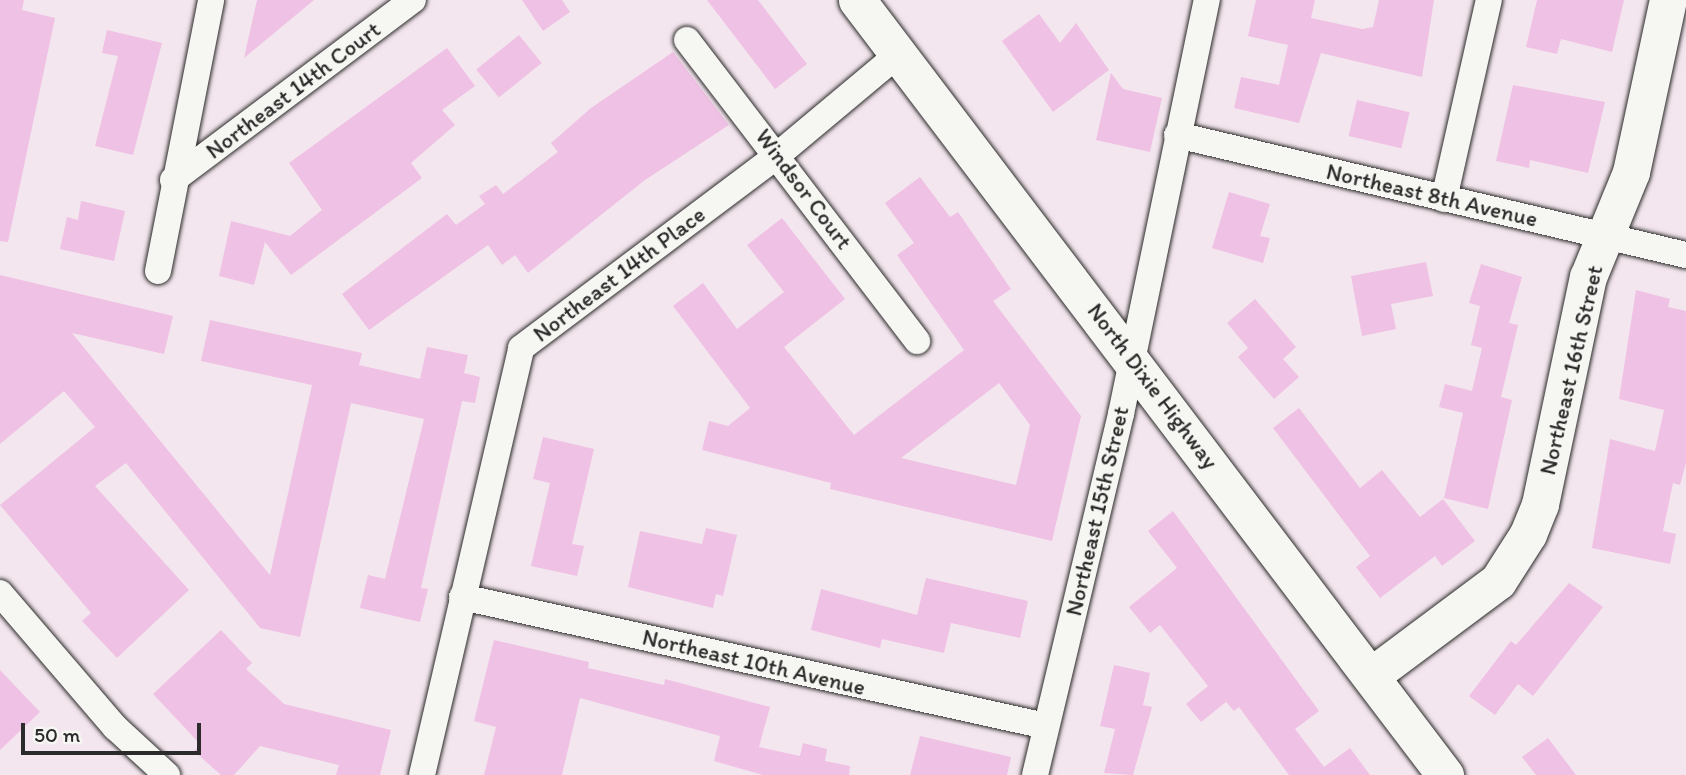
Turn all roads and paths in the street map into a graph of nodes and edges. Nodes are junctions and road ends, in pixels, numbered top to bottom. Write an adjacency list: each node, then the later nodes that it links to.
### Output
1 (211, 0): 11 (street)
2 (413, 0): 11 (street, Northeast 14th Court)
3 (857, 0): 8 (street, North Dixie Highway)
4 (1207, 0): 9 (street, Northeast 15th Street)
5 (1489, 0): 12 (street)
6 (1668, 0): 13 (street, Northeast 16th Street)
7 (687, 40): 10 (street, Windsor Court)
8 (895, 57): 10 (street, Northeast 14th Place); 17 (street, North Dixie Highway)
9 (1178, 135): 12 (street, Northeast 8th Avenue); 17 (street, Northeast 15th Street)
10 (779, 154): 16 (street, Windsor Court); 19 (street, Northeast 14th Place)
11 (173, 180): 15 (street)
12 (1444, 199): 13 (street, Northeast 8th Avenue)
13 (1606, 236): 14 (street, Northeast 8th Avenue); 20 (street, Northeast 16th Street)
14 (1686, 255)
15 (158, 271)
16 (917, 341)
17 (1132, 357): 20 (street, North Dixie Highway); 21 (street, Northeast 15th Street)
18 (0, 593): 22 (street)
19 (462, 597): 21 (street, Northeast 10th Avenue); 23 (street, Northeast 14th Place)
20 (1372, 675): 25 (street, North Dixie Highway)
21 (1046, 726): 24 (street, Northeast 15th Street)
22 (167, 775)
23 (422, 775)
24 (1035, 775)
25 (1445, 775)

